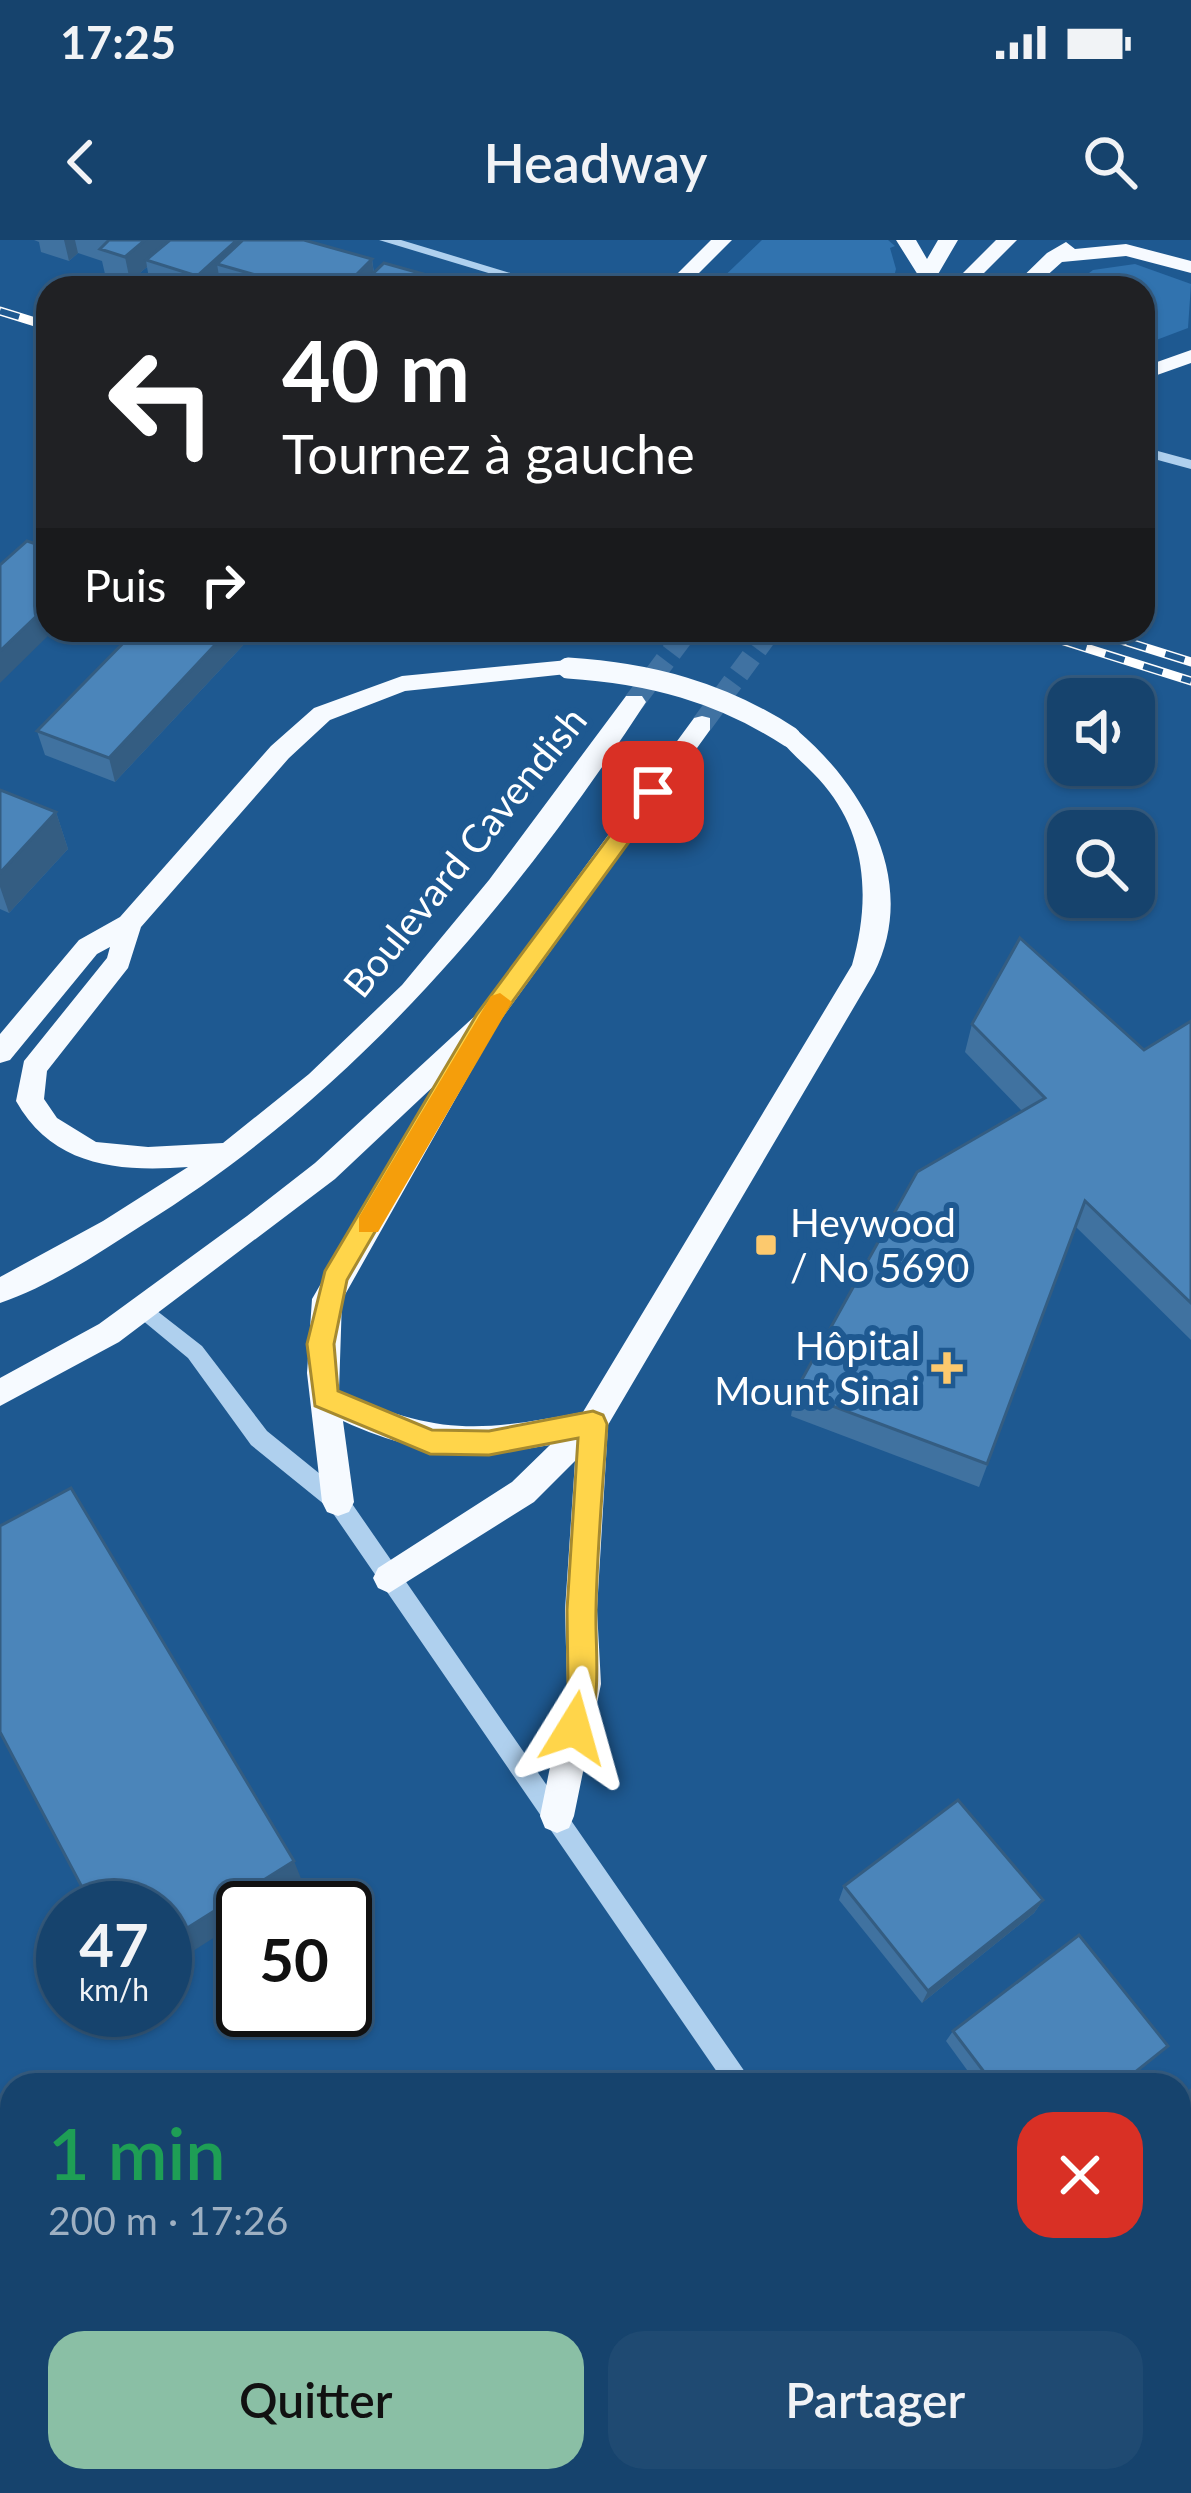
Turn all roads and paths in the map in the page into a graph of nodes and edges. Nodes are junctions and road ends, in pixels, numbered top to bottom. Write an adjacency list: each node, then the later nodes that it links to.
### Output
1 (386, 240): 11 (street)
2 (722, 240): 12 (main road)
3 (906, 240): 13 (main road)
4 (948, 240): 14 (main road)
5 (1007, 240): 15 (main road)
6 (1076, 240): 9 (main road)
7 (1144, 240): 8 (main road)
8 (1115, 250): 9 (main road); 10 (main road)
9 (1054, 257): 16 (main road)
10 (1191, 267)
11 (511, 276)
12 (685, 276)
13 (921, 276)
14 (927, 276)
15 (970, 276)
16 (1034, 276)
17 (1191, 356): 18 (main road)
18 (1155, 370)
19 (1155, 454): 20 (street)
20 (1191, 465)
21 (634, 702): 26 (main road, Boulevard Cavendish)
22 (702, 724): 24 (main road)
23 (129, 925): 25 (main road); 26 (main road); 31 (main road, bridge)
24 (486, 1021): 28 (main road); 30 (main road)
25 (0, 1053)
26 (232, 1153): 27 (main road, Boulevard Cavendish)
27 (0, 1292)
28 (143, 1309): 29 (main road); 32 (street)
29 (0, 1393)
30 (324, 1398): 31 (main road); 32 (main road)
31 (593, 1424): 33 (main road); 34 (main road)
32 (338, 1502): 33 (street)
33 (389, 1578): 34 (street)
34 (556, 1816): 35 (street)
35 (733, 2073)

